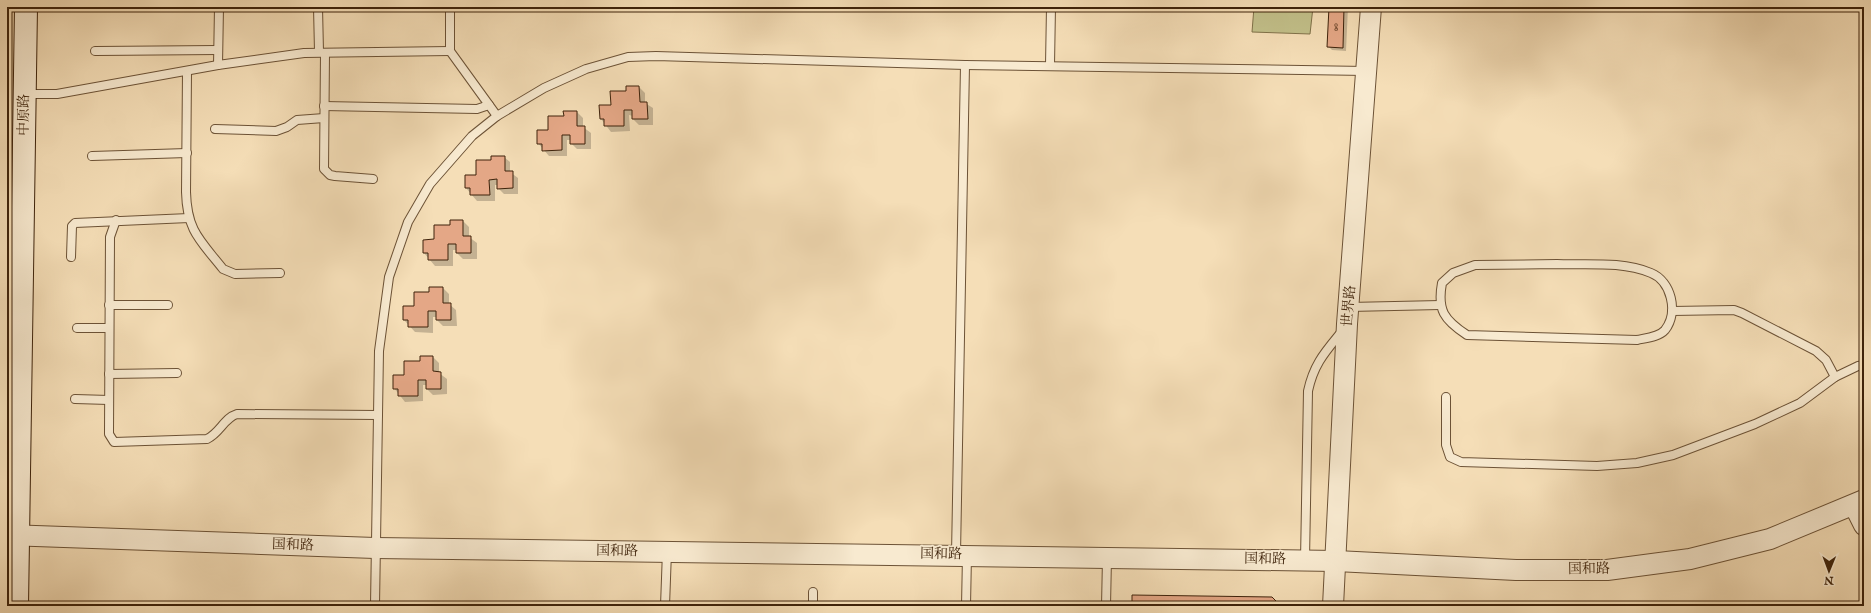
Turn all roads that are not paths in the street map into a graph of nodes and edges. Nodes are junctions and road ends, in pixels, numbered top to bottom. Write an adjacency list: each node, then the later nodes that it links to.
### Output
1 (26, 7): 16 (main road, 中原路)
2 (219, 7): 7 (lane)
3 (318, 7): 10 (lane)
4 (450, 7): 9 (lane)
5 (1051, 7): 13 (lane)
6 (1371, 7): 15 (street, 世界路)
7 (218, 50): 8 (lane); 12 (lane)
8 (95, 51)
9 (450, 51): 10 (lane); 17 (lane)
10 (322, 53): 12 (lane); 18 (lane)
11 (966, 64): 13 (lane); 19 (lane); 49 (lane)
12 (218, 65): 14 (lane)
13 (1050, 65): 15 (lane)
14 (187, 71): 16 (lane); 22 (lane)
15 (1366, 71): 33 (street, 世界路)
16 (24, 94): 46 (main road, 中原路)
17 (489, 105): 18 (lane); 19 (lane)
18 (324, 106): 20 (lane)
19 (497, 116): 43 (lane)
20 (324, 118): 21 (lane); 24 (lane)
21 (215, 130)
22 (186, 153): 23 (lane); 25 (lane)
23 (92, 156)
24 (373, 179)
25 (189, 218): 26 (lane); 28 (lane)
26 (116, 220): 27 (lane); 29 (lane)
27 (71, 258)
28 (280, 273)
29 (109, 305): 30 (lane); 35 (lane)
30 (168, 305)
31 (1440, 305): 32 (lane); 32 (lane); 33 (lane)
32 (1672, 311): 39 (lane)
33 (1348, 316): 51 (lane); 52 (street, 世界路)
34 (77, 328): 35 (lane)
35 (109, 328): 38 (lane)
36 (1864, 365): 39 (lane)
37 (177, 373): 38 (lane)
38 (109, 374): 42 (lane)
39 (1835, 378): 40 (lane)
40 (1446, 397)
41 (75, 399): 42 (lane)
42 (109, 400): 43 (lane)
43 (378, 415): 47 (lane)
44 (1859, 502): 45 (street); 52 (street, 国和路)
45 (1864, 525)
46 (13, 536): 47 (street, 国和路); 54 (main road, 中原路)
47 (375, 548): 48 (street, 国和路); 55 (lane)
48 (666, 551): 49 (street, 国和路); 56 (lane)
49 (962, 555): 50 (street, 国和路); 58 (lane)
50 (1107, 557): 51 (street, 国和路); 59 (lane)
51 (1305, 560): 52 (street, 国和路)
52 (1336, 561): 60 (street, 世界路)
53 (813, 592): 57 (lane)
54 (17, 606)
55 (375, 606)
56 (665, 606)
57 (813, 606)
58 (966, 606)
59 (1106, 606)
60 (1333, 606)

